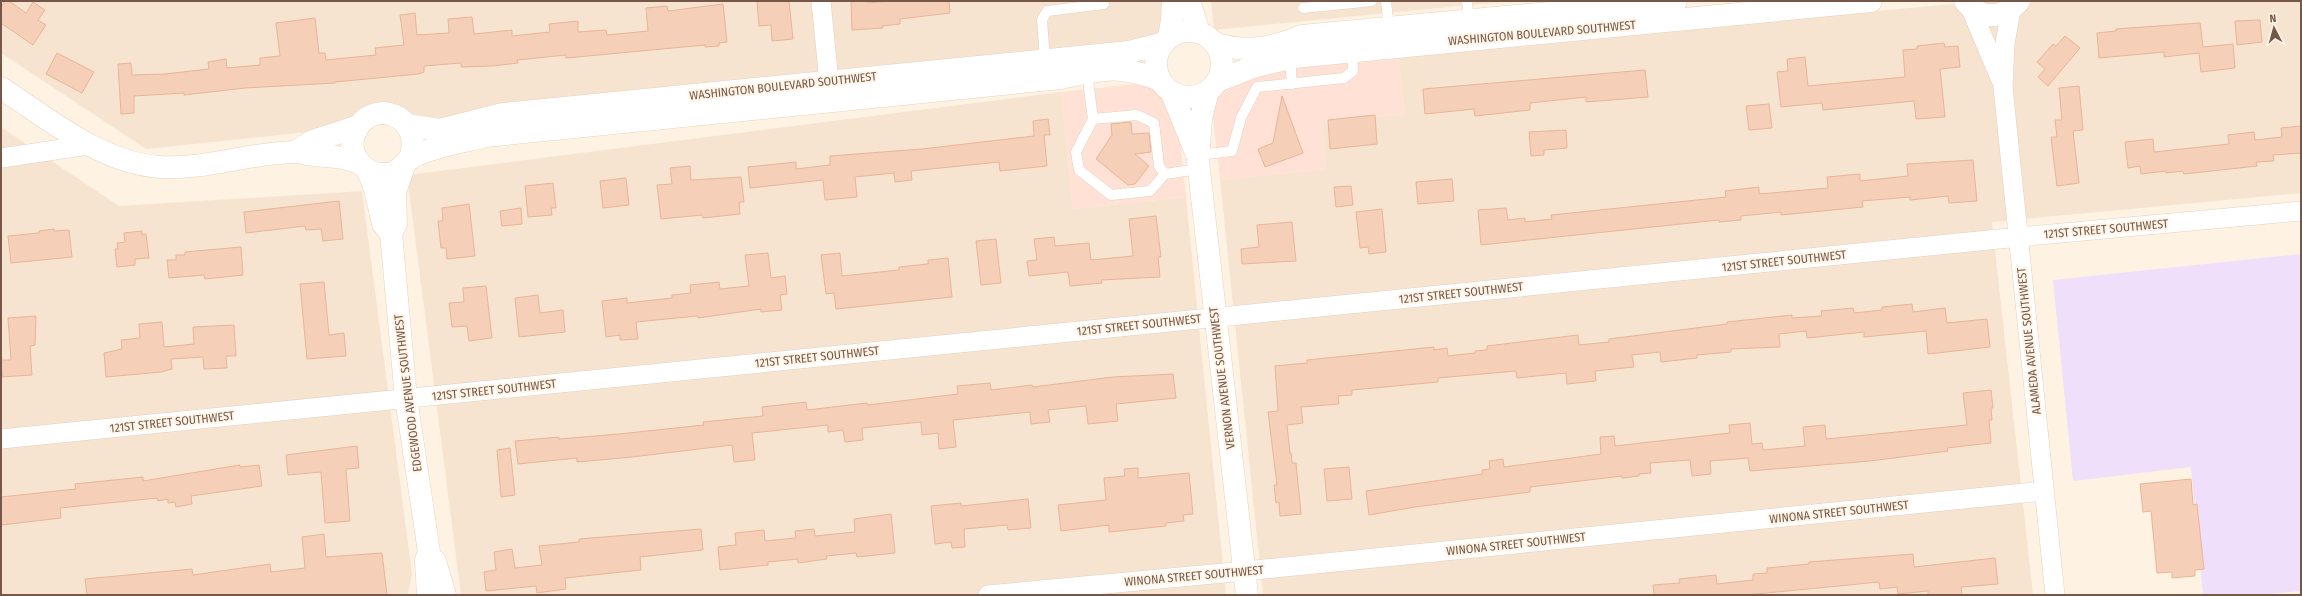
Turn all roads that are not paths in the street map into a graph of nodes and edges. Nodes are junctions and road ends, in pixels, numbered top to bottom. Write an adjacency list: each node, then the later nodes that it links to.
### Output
1 (821, 1): 20 (street)
2 (1173, 1): 15 (main road)
3 (1189, 1): 14 (main road)
4 (1372, 1): 11 (lane)
5 (1386, 1): 13 (lane)
6 (1676, 1): 12 (main road, WASHINGTON BOULEVARD SOUTHWEST)
7 (1871, 1): 16 (main road, WASHINGTON BOULEVARD SOUTHWEST)
8 (2017, 3): 10 (main road); 24 (street, ALAMEDA AVENUE SOUTHWEST)
9 (1104, 4): 18 (lane)
10 (1968, 5): 24 (street, ALAMEDA AVENUE SOUTHWEST)
11 (1303, 8)
12 (1468, 11): 13 (main road, WASHINGTON BOULEVARD SOUTHWEST)
13 (1389, 28): 14 (main road, WASHINGTON BOULEVARD SOUTHWEST)
14 (1208, 38): 15 (main road); 22 (main road)
15 (1165, 40): 18 (main road, WASHINGTON BOULEVARD SOUTHWEST); 23 (main road)
16 (1352, 52): 17 (main road, WASHINGTON BOULEVARD SOUTHWEST); 21 (lane)
17 (1290, 58): 21 (lane); 22 (main road, WASHINGTON BOULEVARD SOUTHWEST)
18 (1045, 60): 20 (main road, WASHINGTON BOULEVARD SOUTHWEST)
19 (1087, 73): 23 (main road, WASHINGTON BOULEVARD SOUTHWEST); 26 (lane); 32 (main road, WASHINGTON BOULEVARD SOUTHWEST)
20 (828, 82): 27 (main road, WASHINGTON BOULEVARD SOUTHWEST)
21 (1292, 84): 33 (lane)
22 (1213, 86): 23 (main road); 33 (main road, VERNON AVENUE SOUTHWEST)
23 (1166, 87): 33 (main road, VERNON AVENUE SOUTHWEST)
24 (2003, 87): 38 (street, ALAMEDA AVENUE SOUTHWEST)
25 (1, 88): 29 (main road)
26 (1093, 119): 35 (lane); 35 (lane)
27 (407, 125): 28 (main road); 32 (main road)
28 (359, 126): 30 (main road); 34 (main road)
29 (89, 145): 30 (main road); 31 (street)
30 (295, 152): 34 (main road)
31 (1, 158)
32 (407, 162): 34 (main road); 37 (main road, EDGEWOOD AVENUE SOUTHWEST)
33 (1199, 162): 35 (lane); 39 (main road, VERNON AVENUE SOUTHWEST)
34 (363, 166): 37 (main road, EDGEWOOD AVENUE SOUTHWEST)
35 (1165, 174)
36 (2301, 211): 38 (street, 121ST STREET SOUTHWEST)
37 (391, 233): 40 (main road, EDGEWOOD AVENUE SOUTHWEST)
38 (2019, 237): 39 (street, 121ST STREET SOUTHWEST); 42 (street, ALAMEDA AVENUE SOUTHWEST)
39 (1215, 317): 40 (street, 121ST STREET SOUTHWEST); 44 (main road, VERNON AVENUE SOUTHWEST)
40 (406, 398): 41 (street, 121ST STREET SOUTHWEST); 43 (main road, EDGEWOOD AVENUE SOUTHWEST)
41 (1, 439)
42 (2044, 491): 44 (street, WINONA STREET SOUTHWEST); 49 (street, ALAMEDA AVENUE SOUTHWEST)
43 (429, 552): 45 (main road, EDGEWOOD AVENUE SOUTHWEST); 46 (main road, EDGEWOOD AVENUE SOUTHWEST)
44 (1245, 571): 47 (street, WINONA STREET SOUTHWEST); 48 (main road, VERNON AVENUE SOUTHWEST)
45 (428, 595)
46 (445, 595)
47 (988, 595)
48 (1247, 595)
49 (2055, 595)

